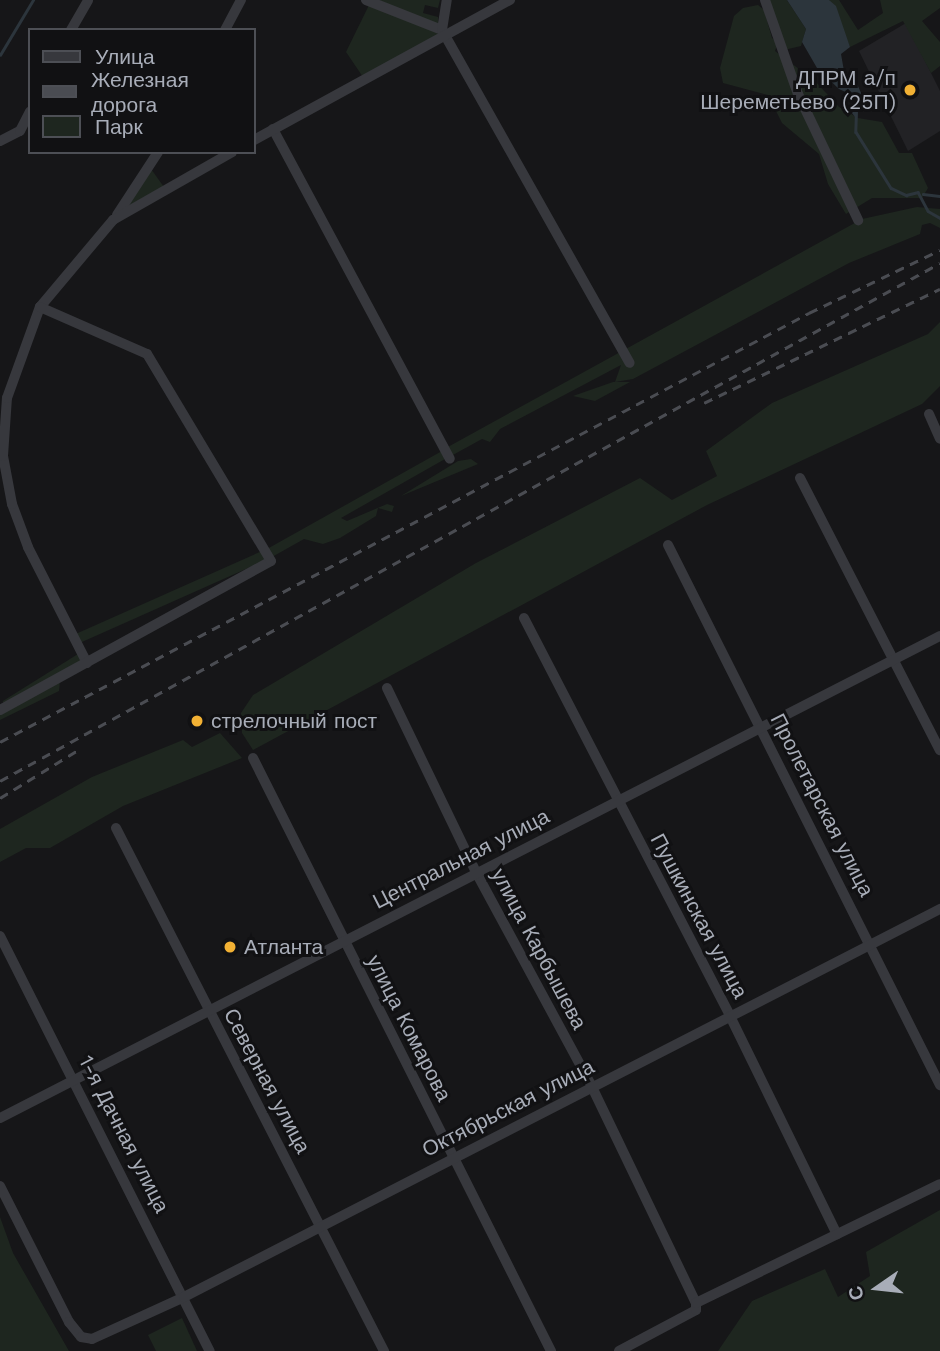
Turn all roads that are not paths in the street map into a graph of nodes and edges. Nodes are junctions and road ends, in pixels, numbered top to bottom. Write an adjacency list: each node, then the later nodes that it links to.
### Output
1 (88, 0): 7 (street)
2 (241, 0): 8 (street)
3 (366, 0): 9 (street)
4 (447, 0): 9 (street)
5 (510, 0): 9 (street)
6 (765, 0): 17 (street)
7 (72, 28)
8 (226, 28)
9 (443, 33): 11 (street); 19 (street)
10 (28, 115): 13 (street)
11 (273, 129): 12 (street); 22 (street)
12 (256, 139)
13 (0, 141)
14 (157, 154): 16 (street)
15 (228, 154): 16 (street)
16 (113, 220): 18 (street)
17 (858, 220)
18 (40, 307): 28 (street); 28 (street)
19 (630, 363)
20 (929, 414): 21 (street)
21 (940, 439)
22 (450, 459)
23 (800, 478): 27 (street)
24 (668, 545): 31 (street, Пролетарская улица)
25 (524, 618): 34 (street, Пушкинская улица)
26 (940, 636): 27 (street, Центральная улица)
27 (892, 661): 31 (street, Центральная улица); 32 (street)
28 (87, 663): 30 (street)
29 (387, 688): 36 (street, улица Карбышева)
30 (0, 710)
31 (761, 729): 34 (street, Центральная улица); 40 (street, Пролетарская улица)
32 (940, 750)
33 (253, 758): 39 (street, улица Комарова)
34 (616, 801): 36 (street, Центральная улица); 42 (street, Пушкинская улица)
35 (116, 828): 41 (street, Северная улица)
36 (477, 874): 39 (street, Центральная улица); 45 (street, улица Карбышева)
37 (940, 909): 40 (street, Октябрьская улица)
38 (0, 936): 43 (street, 1-я Дачная улица)
39 (342, 941): 41 (street, Центральная улица); 47 (street, улица Комарова)
40 (872, 944): 42 (street, Октябрьская улица); 44 (street, Пролетарская улица)
41 (208, 1010): 43 (street, Центральная улица); 50 (street, Северная улица)
42 (730, 1016): 45 (street, Октябрьская улица); 51 (street, Пушкинская улица)
43 (76, 1081): 46 (street, Центральная улица); 52 (street, 1-я Дачная улица)
44 (940, 1085)
45 (592, 1087): 47 (street, Октябрьская улица); 53 (street, улица Карбышева)
46 (0, 1118)
47 (453, 1157): 50 (street, Октябрьская улица); 56 (street, улица Комарова)
48 (940, 1184): 51 (street)
49 (0, 1186): 52 (street, Октябрьская улица)
50 (320, 1225): 52 (street, Октябрьская улица); 55 (street, Северная улица)
51 (837, 1234): 53 (street)
52 (184, 1297): 54 (street, 1-я Дачная улица)
53 (696, 1303): 57 (street)
54 (210, 1351)
55 (384, 1351)
56 (551, 1351)
57 (619, 1351)

